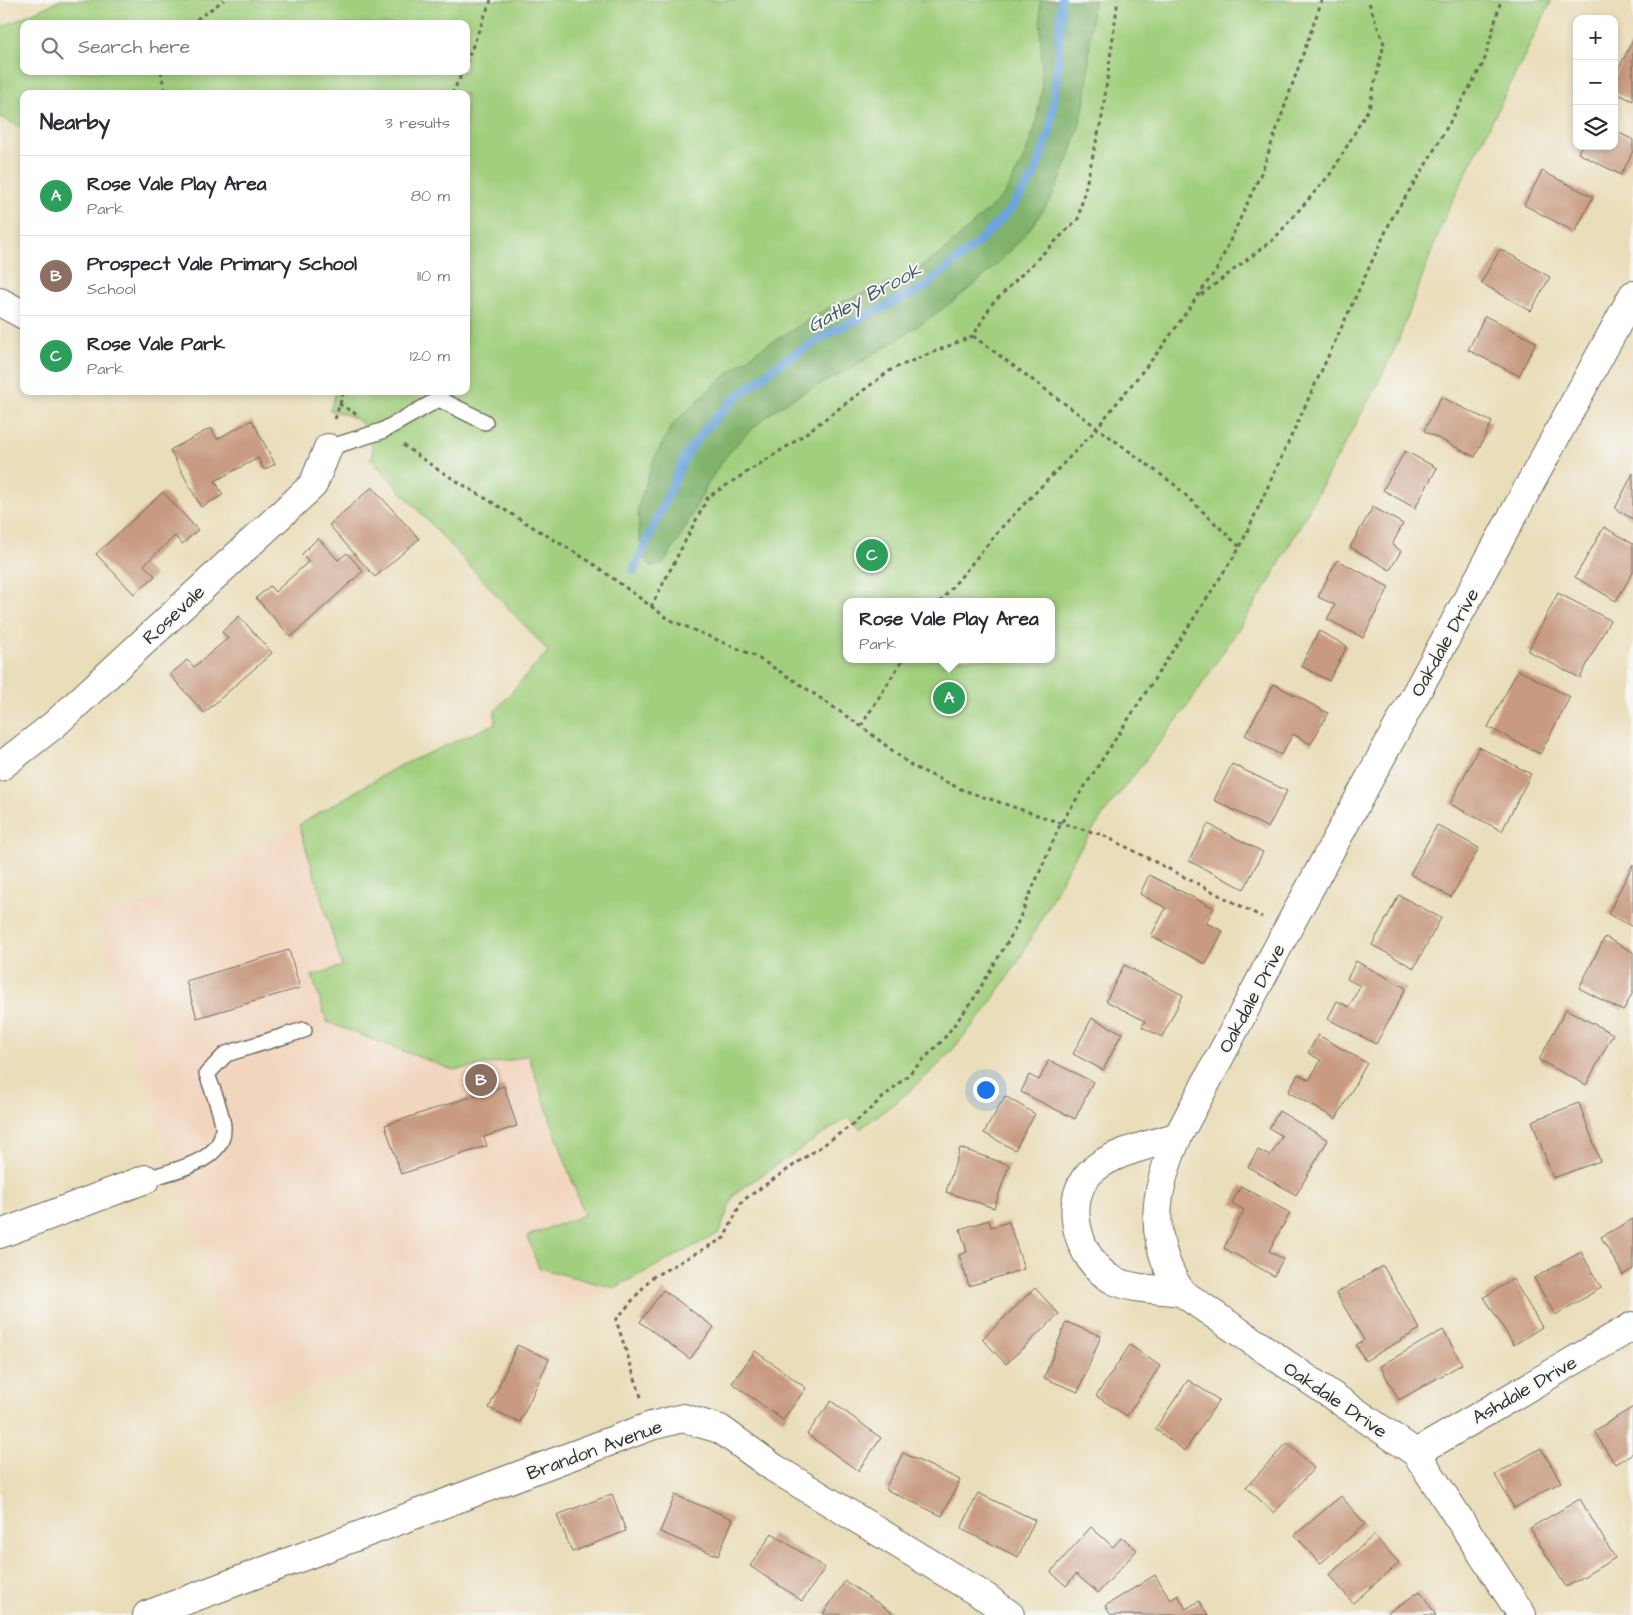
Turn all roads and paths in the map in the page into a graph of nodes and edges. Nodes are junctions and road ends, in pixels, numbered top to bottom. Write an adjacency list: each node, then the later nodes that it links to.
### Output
1 (224, 0): 7 (path)
2 (491, 0): 8 (path)
3 (1118, 0): 17 (path)
4 (1322, 0): 14 (path)
5 (1368, 0): 14 (path)
6 (1501, 0): 23 (path)
7 (196, 20)
8 (470, 53)
9 (162, 75): 11 (path)
10 (461, 75): 12 (path)
11 (164, 90)
12 (454, 90)
13 (1633, 295): 32 (street, Oakdale Drive)
14 (1198, 297): 20 (path)
15 (0, 302): 16 (street)
16 (20, 313)
17 (973, 336): 20 (path); 25 (path)
18 (339, 404): 21 (path)
19 (485, 422): 21 (lane)
20 (1099, 426): 23 (path); 24 (path)
21 (382, 431): 22 (lane); 25 (path)
22 (328, 448): 30 (street, Rosevale)
23 (1240, 546): 31 (path)
24 (943, 598)
25 (650, 607): 27 (path)
26 (901, 663): 27 (path)
27 (862, 726): 29 (path)
28 (916, 760): 29 (path)
29 (912, 766): 31 (path)
30 (0, 767)
31 (1061, 823): 32 (path); 39 (path)
32 (1287, 930): 34 (street, Oakdale Drive)
33 (304, 1030): 35 (lane)
34 (1178, 1136): 37 (street, Oakdale Drive); 37 (street)
35 (146, 1179): 36 (street)
36 (0, 1234)
37 (1181, 1292): 40 (street, Oakdale Drive)
38 (1633, 1326): 40 (street, Ashdale Drive)
39 (651, 1426): 41 (street, Brandon Avenue); 42 (street, Brandon Avenue)
40 (1416, 1453): 43 (street, Oakdale Drive)
41 (147, 1615)
42 (1010, 1615)
43 (1522, 1615)

